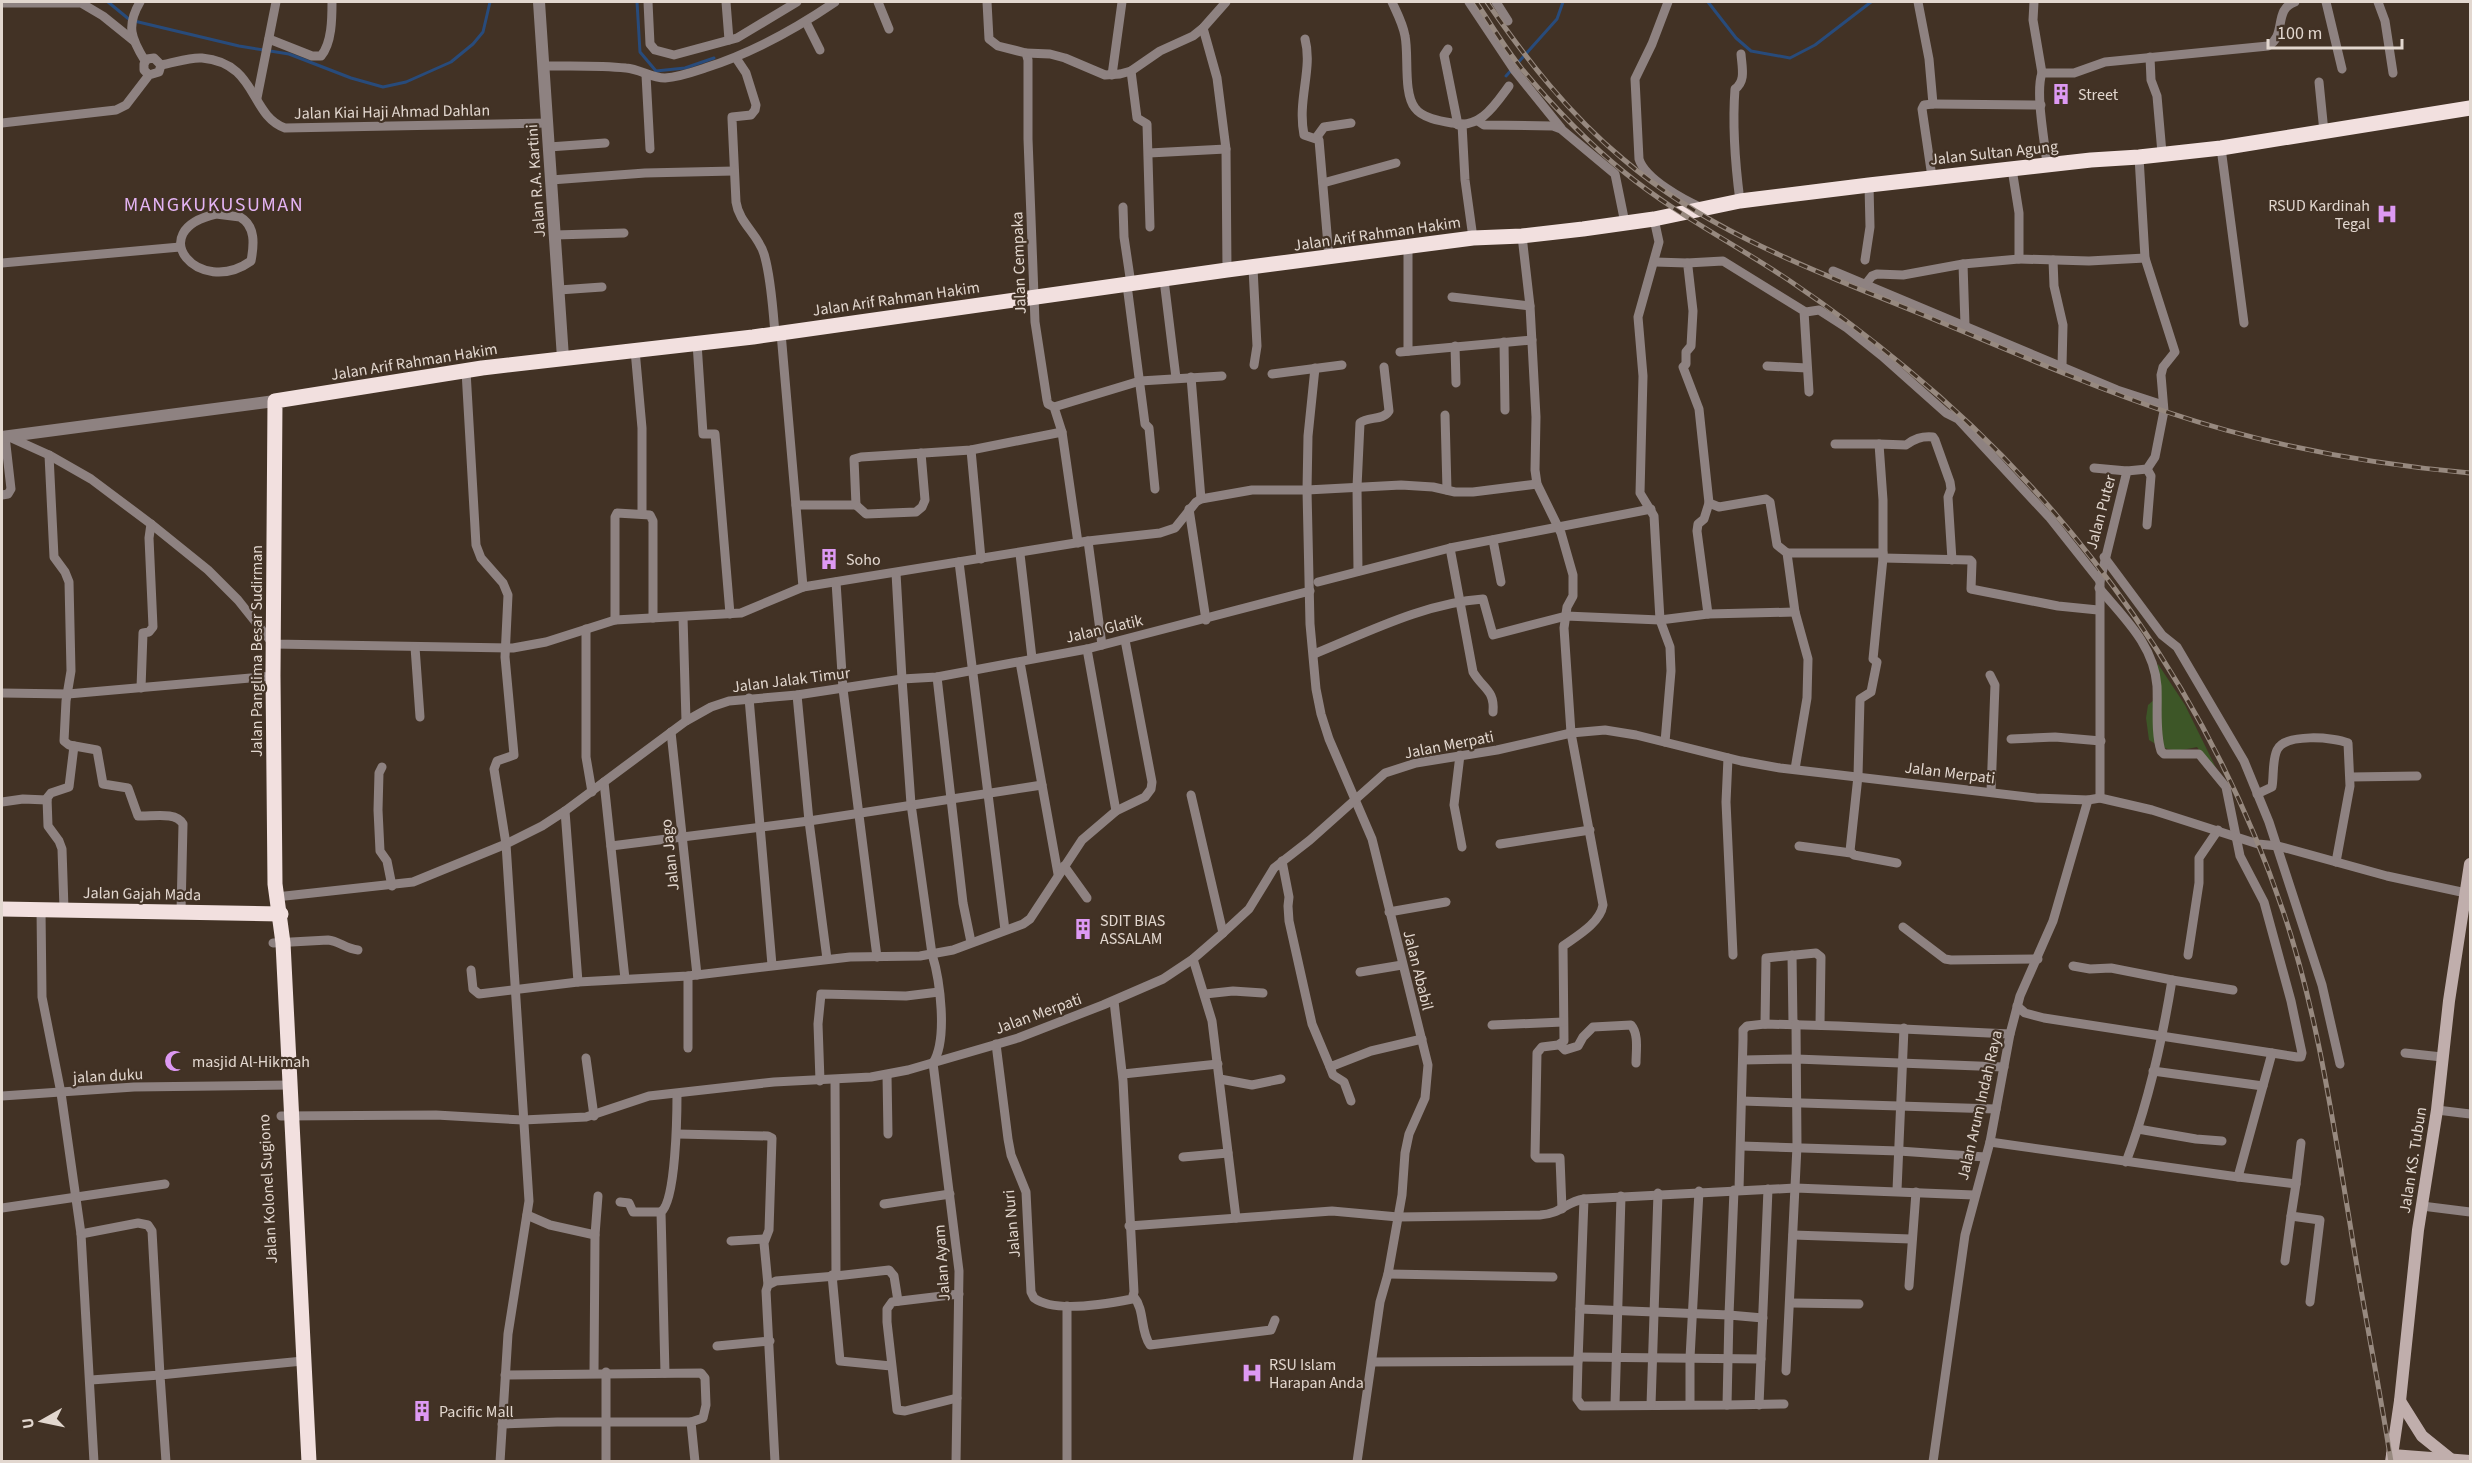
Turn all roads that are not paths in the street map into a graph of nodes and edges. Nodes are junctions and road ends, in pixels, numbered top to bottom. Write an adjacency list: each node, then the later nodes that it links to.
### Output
1 (39, 2): 23 (street); 30 (street)
2 (140, 2): 30 (street)
3 (276, 2): 31 (street)
4 (332, 2): 31 (street)
5 (539, 2): 40 (street, Jalan R.A. Kartini)
6 (648, 2): 29 (street)
7 (726, 2): 29 (street)
8 (797, 2): 29 (street)
9 (835, 2): 25 (street)
10 (878, 2): 27 (street)
11 (987, 2): 34 (street)
12 (1122, 2): 42 (street)
13 (1226, 2): 26 (street)
14 (1392, 2): 54 (street)
15 (1469, 2): 59 (street)
16 (1496, 2): 24 (street)
17 (1668, 2): 80 (street)
18 (1918, 2): 51 (street)
19 (2034, 2): 44 (street)
20 (2295, 2): 36 (street)
21 (2326, 2): 41 (street)
22 (2378, 2): 45 (street)
23 (2, 3)
24 (1508, 21)
25 (806, 22): 32 (street); 37 (street)
26 (1203, 28): 43 (street); 66 (street)
27 (889, 29)
28 (1305, 39): 61 (street)
29 (729, 40)
30 (134, 41): 38 (street)
31 (268, 43): 50 (street)
32 (820, 50)
33 (1448, 50): 54 (street)
34 (1026, 53): 42 (street); 107 (street, Jalan Cempaka)
35 (1741, 54): 78 (street)
36 (2150, 57): 44 (street); 68 (street)
37 (736, 58): 47 (street); 73 (street)
38 (145, 61): 39 (street, Jalan Kiai Haji Ahmad Dahlan); 46 (street)
39 (160, 65): 46 (street); 50 (street, Jalan Kiai Haji Ahmad Dahlan)
40 (544, 66): 47 (street); 57 (street, Jalan R.A. Kartini)
41 (2342, 69)
42 (1112, 70): 43 (street)
43 (1131, 71): 67 (street)
44 (2042, 73): 52 (street)
45 (2393, 73)
46 (149, 75): 56 (street)
47 (646, 75): 65 (street)
48 (2319, 82): 60 (street)
49 (1509, 86): 55 (street)
50 (257, 98): 57 (street, Jalan Kiai Haji Ahmad Dahlan)
51 (1933, 104): 52 (street); 74 (street)
52 (2041, 105): 71 (street)
53 (2470, 108): 60 (highway, Jalan Sultan Agung)
54 (1458, 121): 55 (street); 87 (street)
55 (1478, 121): 59 (street)
56 (2, 123)
57 (548, 123): 63 (street, Jalan R.A. Kartini)
58 (1351, 123): 61 (street)
59 (1561, 129): 82 (street)
60 (2324, 132): 64 (highway, Jalan Sultan Agung)
61 (1316, 138): 76 (street)
62 (605, 143): 63 (street)
63 (549, 147): 75 (street, Jalan R.A. Kartini)
64 (2221, 148): 68 (highway, Jalan Sultan Agung); 111 (street)
65 (650, 149)
66 (1226, 149): 67 (street); 100 (street)
67 (1149, 153): 83 (street)
68 (2162, 153): 69 (highway, Jalan Sultan Agung)
69 (2139, 157): 71 (highway, Jalan Sultan Agung); 91 (street)
70 (1396, 163): 76 (street)
71 (2047, 165): 72 (highway, Jalan Sultan Agung)
72 (2012, 169): 74 (highway, Jalan Sultan Agung); 92 (street)
73 (734, 171): 75 (street); 113 (street)
74 (1932, 177): 77 (highway, Jalan Sultan Agung)
75 (551, 180): 85 (street, Jalan R.A. Kartini)
76 (1323, 183): 90 (street)
77 (1869, 185): 78 (highway, Jalan Sultan Agung); 93 (street)
78 (1740, 201): 80 (highway, Jalan Sultan Agung)
79 (1123, 207): 103 (street)
80 (1705, 209): 81 (highway, Jalan Sultan Agung)
81 (1654, 219): 82 (highway, Jalan Sultan Agung); 95 (street)
82 (1625, 223): 86 (highway, Jalan Sultan Agung)
83 (1150, 227)
84 (624, 232): 85 (street)
85 (555, 235): 106 (street, Jalan R.A. Kartini)
86 (1522, 236): 87 (highway, Jalan Arif Rahman Hakim); 109 (street)
87 (1473, 238): 89 (highway, Jalan Arif Rahman Hakim)
88 (180, 247): 88 (street); 96 (street)
89 (1408, 247): 90 (highway, Jalan Arif Rahman Hakim); 117 (street)
90 (1329, 257): 99 (highway, Jalan Arif Rahman Hakim)
91 (2145, 258): 94 (street); 136 (street)
92 (2019, 259): 94 (street); 98 (street)
93 (1865, 260)
94 (2054, 260): 124 (street)
95 (1655, 262): 97 (street); 160 (street)
96 (2, 263)
97 (1687, 263): 110 (street); 157 (street)
98 (1963, 264): 104 (street); 112 (street)
99 (1253, 268): 100 (highway, Jalan Arif Rahman Hakim); 121 (street)
100 (1227, 270): 102 (highway, Jalan Arif Rahman Hakim)
101 (1833, 271): 104 (street)
102 (1164, 280): 103 (highway, Jalan Arif Rahman Hakim); 131 (street)
103 (1129, 284): 107 (highway, Jalan Arif Rahman Hakim); 132 (street)
104 (1865, 285): 112 (street)
105 (602, 287): 106 (street)
106 (559, 290): 119 (street, Jalan R.A. Kartini)
107 (1034, 296): 113 (highway, Jalan Arif Rahman Hakim); 137 (street, Jalan Cempaka)
108 (1452, 297): 109 (street)
109 (1530, 306): 114 (street)
110 (1806, 312): 126 (street); 181 (street)
111 (2244, 323)
112 (1965, 325): 124 (street)
113 (778, 333): 116 (highway, Jalan Arif Rahman Hakim); 158 (street)
114 (1532, 340): 115 (street); 150 (street)
115 (1504, 342): 117 (street); 138 (street)
116 (697, 343): 118 (highway, Jalan Arif Rahman Hakim); 187 (street)
117 (1455, 346): 133 (street)
118 (635, 350): 119 (highway, Jalan Arif Rahman Hakim); 162 (street)
119 (563, 358): 127 (highway, Jalan Arif Rahman Hakim)
120 (1342, 365): 125 (street)
121 (1254, 366)
122 (1384, 366): 151 (street)
123 (1767, 366): 126 (street)
124 (2061, 366): 136 (street)
125 (1315, 368): 128 (street); 153 (street, Jalan Ababil)
126 (1807, 368): 134 (street)
127 (466, 371): 135 (highway, Jalan Arif Rahman Hakim); 200 (street)
128 (1272, 374)
129 (1222, 376): 130 (street)
130 (1191, 377): 131 (street); 156 (street)
131 (1176, 378): 132 (street)
132 (1140, 381): 137 (street); 152 (street)
133 (1456, 383)
134 (1809, 392)
135 (275, 401): 141 (street); 197 (highway, Jalan Panglima Besar Sudirman)
136 (2163, 405): 148 (street)
137 (1054, 407): 140 (street, Jalan Cempaka)
138 (1505, 410)
139 (1445, 415): 154 (street)
140 (1062, 432): 144 (street); 167 (street, Jalan Cempaka)
141 (4, 436): 146 (street); 155 (street)
142 (1835, 444): 143 (street)
143 (1879, 444): 171 (street); 174 (street)
144 (971, 450): 145 (street); 173 (street)
145 (921, 453): 159 (street); 159 (street)
146 (49, 455): 163 (street); 213 (street)
147 (2094, 468): 149 (street)
148 (2146, 469): 149 (street, Jalan Puter); 164 (street)
149 (2127, 471): 172 (street, Jalan Puter)
150 (1536, 484): 154 (street); 165 (street)
151 (1357, 487): 153 (street); 154 (street); 176 (street)
152 (1155, 489)
153 (1307, 490): 156 (street); 183 (street, Jalan Ababil)
154 (1447, 490)
155 (2, 495)
156 (1201, 499): 161 (street)
157 (1708, 503): 169 (street); 188 (street)
158 (796, 505): 159 (street); 182 (street)
159 (856, 505)
160 (1651, 509): 165 (street); 194 (street)
161 (1189, 510): 167 (street); 193 (street)
162 (642, 514): 191 (street); 192 (street)
163 (151, 524): 197 (street); 210 (street)
164 (2146, 525)
165 (1558, 529): 166 (street); 189 (street)
166 (1493, 540): 168 (street); 180 (street)
167 (1083, 542): 170 (street); 198 (street, Jalan Cempaka)
168 (1450, 548): 176 (street); 184 (street)
169 (1787, 553): 171 (street); 186 (street)
170 (1020, 554): 173 (street); 203 (street)
171 (1883, 556): 174 (street); 229 (street)
172 (2104, 557): 181 (street, Jalan Puter); 237 (street)
173 (981, 559): 175 (street)
174 (1952, 560): 185 (street)
175 (959, 562): 177 (street); 205 (street)
176 (1358, 571): 179 (street)
177 (896, 573): 178 (street); 209 (street)
178 (836, 582): 182 (street); 211 (street)
179 (1318, 582)
180 (1501, 582)
181 (2099, 585): 185 (street, Jalan Puter); 254 (street)
182 (803, 587): 187 (street)
183 (1310, 591): 193 (street, Jalan Glatik); 202 (street, Jalan Ababil)
184 (1460, 601): 189 (street); 202 (street); 216 (street)
185 (2098, 610): 222 (street, Jalan Puter)
186 (1795, 612): 188 (street); 228 (street)
187 (730, 614): 190 (street)
188 (1708, 614): 194 (street)
189 (1566, 616): 194 (street); 220 (street)
190 (683, 617): 191 (street); 218 (street)
191 (653, 618): 192 (street)
192 (615, 620): 195 (street)
193 (1206, 620): 196 (street, Jalan Glatik)
194 (1660, 620): 223 (street)
195 (586, 629): 200 (street); 234 (street)
196 (1125, 640): 198 (street, Jalan Glatik); 247 (street)
197 (273, 644): 199 (street); 206 (highway, Jalan Panglima Besar Sudirman)
198 (1102, 645): 201 (street, Jalan Glatik)
199 (415, 647): 200 (street); 217 (street)
200 (505, 647): 255 (street)
201 (1088, 649): 203 (street, Jalan Glatik); 247 (street)
202 (1314, 654): 242 (street, Jalan Ababil)
203 (1032, 658): 204 (street, Jalan Glatik)
204 (1020, 662): 205 (street, Jalan Glatik); 233 (street)
205 (974, 670): 208 (street, Jalan Glatik); 236 (street)
206 (273, 675): 210 (street); 271 (highway, Jalan Panglima Besar Sudirman)
207 (1990, 675): 235 (street)
208 (937, 677): 209 (street, Jalan Glatik); 240 (street)
209 (902, 680): 211 (street, Jalan Jalak Timur); 245 (street)
210 (141, 688): 213 (street)
211 (843, 689): 214 (street, Jalan Jalak Timur); 248 (street)
212 (2, 693): 213 (street)
213 (68, 694): 224 (street)
214 (797, 696): 215 (street, Jalan Jalak Timur); 249 (street)
215 (749, 698): 218 (street, Jalan Jalak Timur); 250 (street)
216 (1493, 712)
217 (420, 717)
218 (686, 721): 219 (street, Jalan Jalak Timur)
219 (671, 732): 232 (street, Jalan Jalak Timur); 253 (street, Jalan Jago)
220 (1571, 733): 223 (street, Jalan Merpati); 225 (street, Jalan Merpati); 251 (street)
221 (2011, 739): 222 (street)
222 (2101, 741): 239 (street, Jalan Puter)
223 (1665, 742): 226 (street, Jalan Merpati)
224 (74, 746): 241 (street); 275 (street)
225 (1460, 755): 242 (street, Jalan Merpati); 260 (street)
226 (1728, 758): 228 (street, Jalan Merpati); 284 (street)
227 (382, 767): 267 (street)
228 (1795, 769): 229 (street, Jalan Merpati)
229 (1858, 776): 235 (street, Jalan Merpati); 261 (street)
230 (2417, 776): 231 (street)
231 (2351, 777): 237 (street); 263 (street)
232 (604, 782): 234 (street, Jalan Jalak Timur); 257 (street)
233 (1042, 785): 236 (street); 266 (street)
234 (592, 792): 246 (street, Jalan Jalak Timur)
235 (1991, 792): 243 (street, Jalan Merpati)
236 (987, 793): 240 (street); 278 (street)
237 (2257, 794): 259 (street)
238 (1191, 795): 279 (street)
239 (2100, 798): 243 (street, Jalan Merpati); 252 (street, Jalan Merpati)
240 (950, 799): 245 (street); 280 (street)
241 (47, 800): 244 (street); 274 (street)
242 (1356, 800): 262 (street, Jalan Merpati); 276 (street, Jalan Ababil)
243 (2088, 800): 290 (street, Jalan Arum Indah Raya)
244 (2, 802)
245 (911, 804): 248 (street); 283 (street)
246 (565, 811): 255 (street, Jalan Jalak Timur); 299 (street)
247 (1116, 811): 266 (street)
248 (857, 812): 249 (street); 287 (street)
249 (809, 821): 250 (street); 288 (street)
250 (760, 827): 253 (street); 291 (street)
251 (1590, 830): 256 (street); 307 (street)
252 (2218, 830): 254 (street, Jalan Merpati); 286 (street)
253 (683, 836): 257 (street); 296 (street, Jalan Jago)
254 (2237, 838): 259 (street, Jalan Merpati); 319 (street)
255 (506, 844): 267 (street, Jalan Jalak Timur); 300 (street)
256 (1500, 844)
257 (611, 846): 297 (street)
258 (1799, 846): 261 (street)
259 (2278, 846): 263 (street, Jalan Merpati); 329 (street)
260 (1462, 847)
261 (1851, 853): 264 (street)
262 (1282, 861): 279 (street, Jalan Merpati); 330 (street)
263 (2336, 862): 268 (street, Jalan Merpati)
264 (1897, 863)
265 (2470, 864): 268 (main road, Jalan KS. Tubun)
266 (1061, 870): 269 (street); 278 (street)
267 (392, 886): 271 (street, Jalan Jalak Timur)
268 (2466, 893): 321 (main road, Jalan KS. Tubun)
269 (1087, 898)
270 (1446, 902): 276 (street)
271 (276, 907): 275 (highway, Jalan Gajah Mada); 281 (highway, Jalan Panglima Besar Sudirman)
272 (2, 909): 273 (highway, Jalan Gajah Mada)
273 (41, 909): 274 (highway, Jalan Gajah Mada); 341 (street)
274 (64, 909): 275 (highway, Jalan Gajah Mada)
275 (181, 912)
276 (1389, 912): 292 (street, Jalan Ababil)
277 (1903, 927): 290 (street)
278 (1005, 930): 280 (street)
279 (1223, 933): 289 (street, Jalan Merpati)
280 (971, 942): 283 (street)
281 (278, 943): 282 (street); 339 (highway, Jalan Panglima Besar Sudirman)
282 (358, 950)
283 (932, 954): 287 (street); 302 (street)
284 (1732, 955)
285 (1792, 955): 309 (street); 310 (street); 311 (street)
286 (2188, 955)
287 (877, 957): 288 (street)
288 (827, 959): 291 (street)
289 (1192, 959): 304 (street); 305 (street, Jalan Merpati)
290 (2038, 959): 306 (street, Jalan Arum Indah Raya)
291 (772, 965): 296 (street)
292 (1402, 965): 295 (street); 315 (street, Jalan Ababil)
293 (2073, 966): 298 (street)
294 (471, 970): 300 (street)
295 (1360, 972)
296 (692, 975): 297 (street); 318 (street, Jalan Jago)
297 (625, 979): 299 (street)
298 (2172, 980): 301 (street); 314 (street)
299 (578, 982): 300 (street)
300 (517, 989): 353 (street)
301 (2233, 990)
302 (939, 992): 325 (street); 338 (street)
303 (1263, 993): 304 (street)
304 (1205, 994): 328 (street)
305 (1114, 1001): 316 (street, Jalan Merpati); 333 (street)
306 (2017, 1006): 313 (street, Jalan Arum Indah Raya); 314 (street)
307 (1563, 1022): 308 (street); 317 (street)
308 (1492, 1024)
309 (1765, 1024): 310 (street); 324 (street)
310 (1794, 1024): 311 (street); 323 (street)
311 (1820, 1025): 312 (street)
312 (1904, 1028): 313 (street); 327 (street)
313 (2010, 1034): 331 (street, Jalan Arum Indah Raya)
314 (2163, 1036): 319 (street); 332 (street)
315 (1422, 1039): 330 (street); 391 (street, Jalan Ababil)
316 (996, 1044): 325 (street, Jalan Merpati); 413 (street, Jalan Nuri)
317 (1560, 1044): 326 (street); 387 (street)
318 (688, 1048)
319 (2272, 1053): 340 (street)
320 (2405, 1053): 321 (street)
321 (2442, 1057): 348 (main road, Jalan KS. Tubun)
322 (586, 1058): 352 (street)
323 (1796, 1059): 324 (street); 327 (street); 346 (street)
324 (1743, 1060): 345 (street)
325 (933, 1063): 334 (street, Jalan Merpati); 377 (street, Jalan Ayam)
326 (1636, 1063)
327 (1903, 1063): 331 (street); 347 (street)
328 (1218, 1064): 333 (street); 335 (street)
329 (2340, 1064)
330 (1330, 1067): 344 (street)
331 (2004, 1067): 349 (street, Jalan Arum Indah Raya)
332 (2153, 1071): 340 (street); 354 (street)
333 (1122, 1074): 394 (street)
334 (887, 1075): 337 (street, Jalan Merpati); 356 (street)
335 (1220, 1079): 336 (street); 363 (street)
336 (1281, 1079)
337 (835, 1080): 338 (street, Jalan Merpati); 403 (street)
338 (820, 1081): 342 (street, Jalan Merpati)
339 (285, 1085): 341 (street, jalan duku); 351 (highway, Jalan Panglima Besar Sudirman)
340 (2263, 1086): 367 (street)
341 (61, 1093): 343 (street, jalan duku); 381 (street)
342 (677, 1094): 352 (street, Jalan Merpati); 355 (street)
343 (2, 1096)
344 (1351, 1101)
345 (1742, 1104): 346 (street); 360 (street)
346 (1796, 1104): 347 (street); 361 (street)
347 (1901, 1108): 349 (street); 362 (street)
348 (2437, 1110): 350 (street); 385 (main road, Jalan KS. Tubun)
349 (1996, 1111): 358 (street, Jalan Arum Indah Raya)
350 (2470, 1114)
351 (286, 1116): 353 (street, Jalan Merpati); 429 (highway, Jalan Panglima Besar Sudirman)
352 (594, 1116): 353 (street, Jalan Merpati)
353 (523, 1120): 390 (street)
354 (2138, 1129): 357 (street); 366 (street)
355 (677, 1134): 388 (street); 398 (street)
356 (888, 1134)
357 (2223, 1141)
358 (1990, 1142): 365 (street, Jalan Arum Indah Raya); 366 (street)
359 (2301, 1143): 369 (street)
360 (1741, 1146): 361 (street); 372 (street)
361 (1797, 1146): 362 (street); 370 (street)
362 (1899, 1151): 365 (street); 373 (street)
363 (1228, 1153): 364 (street); 393 (street)
364 (1183, 1157)
365 (1985, 1157): 378 (street, Jalan Arum Indah Raya)
366 (2126, 1162): 367 (street)
367 (2238, 1177): 369 (street)
368 (165, 1184): 381 (street)
369 (2296, 1184): 392 (street)
370 (1795, 1188): 371 (street); 373 (street); 397 (street)
371 (1768, 1189): 372 (street); 419 (street)
372 (1736, 1190): 374 (street); 418 (street)
373 (1897, 1190): 375 (street)
374 (1699, 1191): 376 (street); 417 (street)
375 (1917, 1191): 378 (street); 399 (street)
376 (1658, 1193): 380 (street); 416 (street)
377 (950, 1194): 384 (street); 407 (street, Jalan Ayam)
378 (1974, 1195): 462 (street, Jalan Arum Indah Raya)
379 (598, 1196): 396 (street)
380 (1622, 1196): 382 (street); 415 (street)
381 (77, 1198): 386 (street); 395 (street)
382 (1584, 1199): 387 (street); 414 (street)
383 (620, 1202): 388 (street)
384 (884, 1204)
385 (2422, 1206): 389 (street); 440 (main road, Jalan KS. Tubun)
386 (2, 1208)
387 (1562, 1209): 391 (street)
388 (661, 1212): 435 (street)
389 (2470, 1212)
390 (527, 1215): 396 (street); 437 (street)
391 (1398, 1216): 393 (street); 402 (street, Jalan Ababil)
392 (2291, 1216): 401 (street); 410 (street)
393 (1236, 1218): 394 (street)
394 (1130, 1226): 408 (street)
395 (81, 1234): 436 (street); 438 (street)
396 (595, 1235): 434 (street)
397 (1793, 1235): 399 (street); 411 (street)
398 (764, 1239): 400 (street); 405 (street)
399 (1911, 1239): 406 (street)
400 (731, 1241)
401 (2285, 1261)
402 (1388, 1274): 404 (street); 430 (street, Jalan Ababil)
403 (834, 1275): 405 (street); 409 (street); 431 (street)
404 (1553, 1277)
405 (768, 1285): 421 (street)
406 (1909, 1286)
407 (959, 1294): 409 (street); 439 (street, Jalan Ayam)
408 (1134, 1297): 413 (street, Jalan Nuri); 420 (street)
409 (898, 1301): 431 (street)
410 (2310, 1302)
411 (1791, 1303): 412 (street); 432 (street)
412 (1859, 1304)
413 (1066, 1306): 460 (street)
414 (1580, 1309): 415 (street); 426 (street)
415 (1619, 1310): 416 (street); 427 (street)
416 (1653, 1311): 417 (street); 423 (street)
417 (1692, 1313): 418 (street); 424 (street)
418 (1729, 1315): 419 (street); 425 (street)
419 (1763, 1318): 428 (street)
420 (1275, 1320)
421 (770, 1341): 422 (street); 458 (street)
422 (717, 1346)
423 (1652, 1358): 424 (street); 427 (street); 441 (street)
424 (1690, 1358): 425 (street); 442 (street)
425 (1728, 1358): 428 (street); 445 (street)
426 (1578, 1359): 427 (street); 430 (street); 444 (street)
427 (1617, 1359): 444 (street)
428 (1761, 1359): 446 (street)
429 (298, 1361): 436 (street); 453 (highway); 454 (highway)
430 (1373, 1362): 461 (street, Jalan Ababil)
431 (891, 1366): 439 (street)
432 (1786, 1371)
433 (606, 1372): 434 (street); 435 (street); 447 (street)
434 (594, 1373): 437 (street)
435 (665, 1373): 448 (street)
436 (160, 1374): 438 (street); 452 (street)
437 (505, 1375): 449 (street)
438 (91, 1380): 451 (street)
439 (957, 1398): 459 (street, Jalan Ayam)
440 (2400, 1401): 450 (main road, Jalan KS. Tubun); 463 (main road)
441 (1651, 1404): 442 (street); 444 (street)
442 (1690, 1404): 445 (street)
443 (1784, 1404): 446 (street)
444 (1615, 1405)
445 (1727, 1405): 446 (street)
446 (1760, 1405)
447 (605, 1422): 448 (street); 449 (street); 456 (street)
448 (692, 1422): 457 (street)
449 (502, 1424): 455 (street)
450 (2391, 1458): 463 (main road)
451 (94, 1461)
452 (166, 1461)
453 (300, 1461)
454 (309, 1461)
455 (500, 1461)
456 (606, 1461)
457 (695, 1461)
458 (776, 1461)
459 (956, 1461)
460 (1067, 1461)
461 (1357, 1461)
462 (1933, 1461)
463 (2453, 1461): 464 (main road)
464 (2470, 1461)

